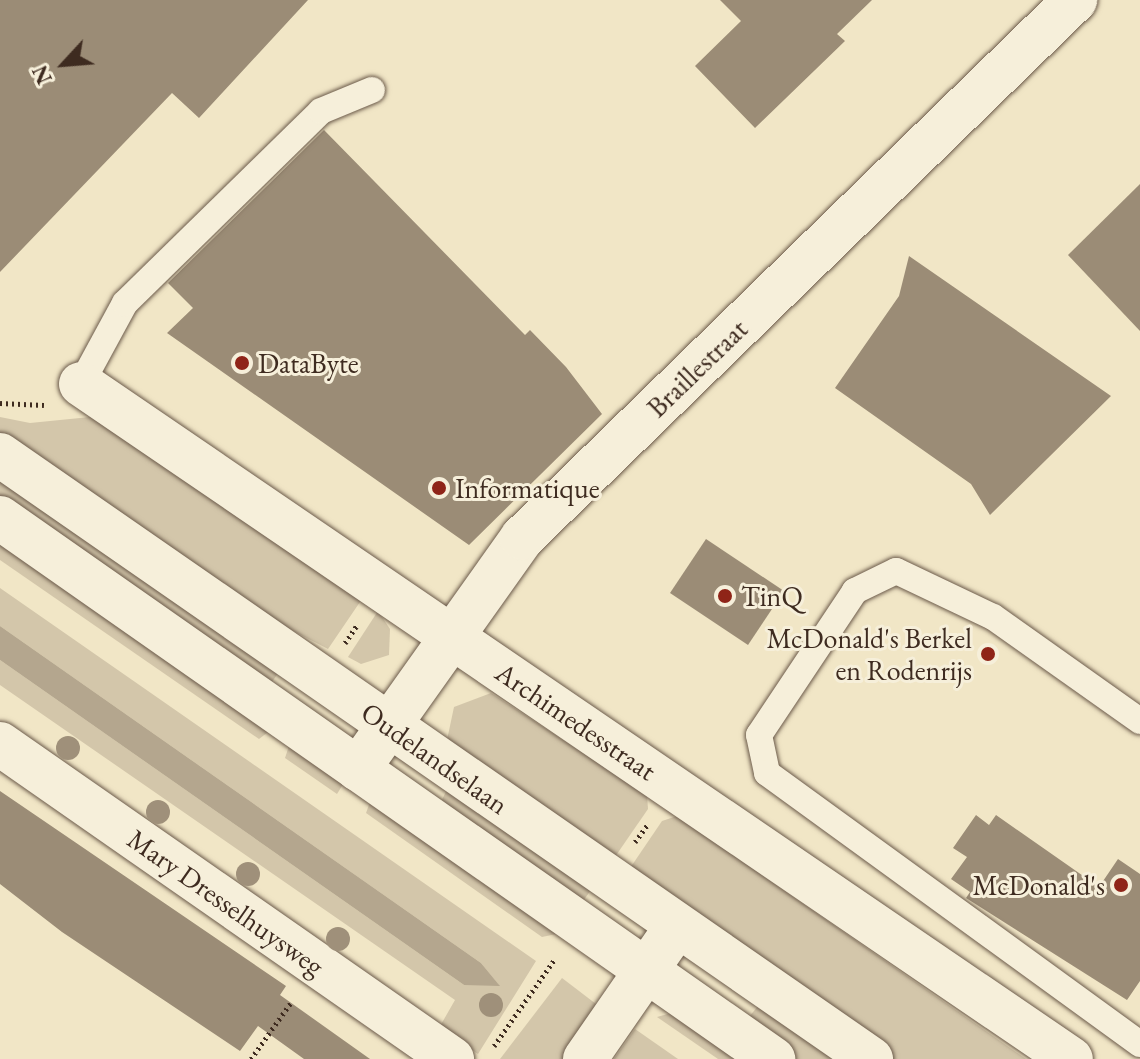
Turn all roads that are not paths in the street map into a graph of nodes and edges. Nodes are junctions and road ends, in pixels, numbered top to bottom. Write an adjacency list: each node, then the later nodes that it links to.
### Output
1 (1075, 0): 6 (street, Braillestraat)
2 (372, 90): 3 (lane)
3 (81, 384): 6 (street, Archimedesstraat)
4 (0, 455): 8 (street, Oudelandselaan)
5 (0, 518): 10 (street, Oudelandselaan)
6 (449, 636): 8 (street, Braillestraat); 18 (street, Archimedesstraat)
7 (1140, 721): 13 (lane)
8 (387, 726): 10 (street, Braillestraat); 11 (street, Oudelandselaan)
9 (0, 744): 14 (street, Mary Dresselhuysweg)
10 (358, 769): 12 (street, Oudelandselaan)
11 (677, 926): 12 (street); 17 (street, Oudelandselaan)
12 (645, 970): 15 (street); 16 (street, Oudelandselaan)
13 (1140, 1044)
14 (452, 1059)
15 (585, 1059)
16 (773, 1059)
17 (871, 1059)
18 (1071, 1059)

